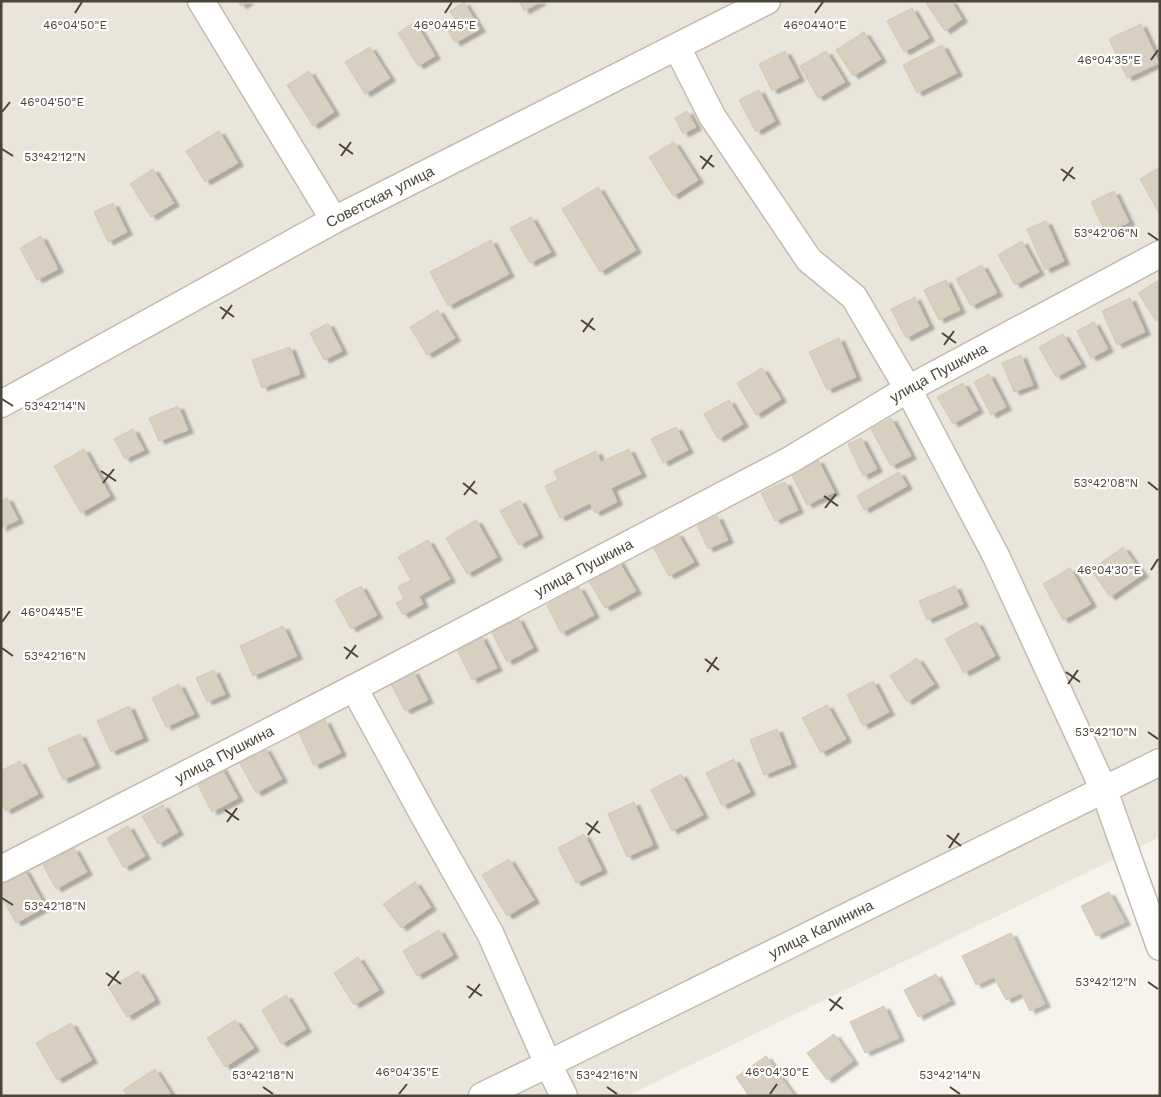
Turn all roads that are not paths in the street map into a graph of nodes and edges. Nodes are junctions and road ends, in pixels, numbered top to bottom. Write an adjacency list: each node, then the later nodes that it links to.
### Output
1 (200, 1): 4 (street)
2 (767, 1): 3 (street, Советская улица)
3 (677, 47): 4 (street, Советская улица); 6 (street)
4 (334, 220): 7 (street, Советская улица)
5 (1160, 254): 6 (street, улица Пушкина)
6 (908, 389): 8 (street, улица Пушкина); 10 (street)
7 (1, 404)
8 (354, 688): 11 (street, улица Пушкина); 13 (street)
9 (1160, 762): 10 (street, улица Калинина)
10 (1104, 790): 12 (street); 13 (street, улица Калинина)
11 (1, 869)
12 (1160, 947)
13 (548, 1064): 14 (street, улица Калинина); 15 (street)
14 (482, 1096)
15 (564, 1096)

